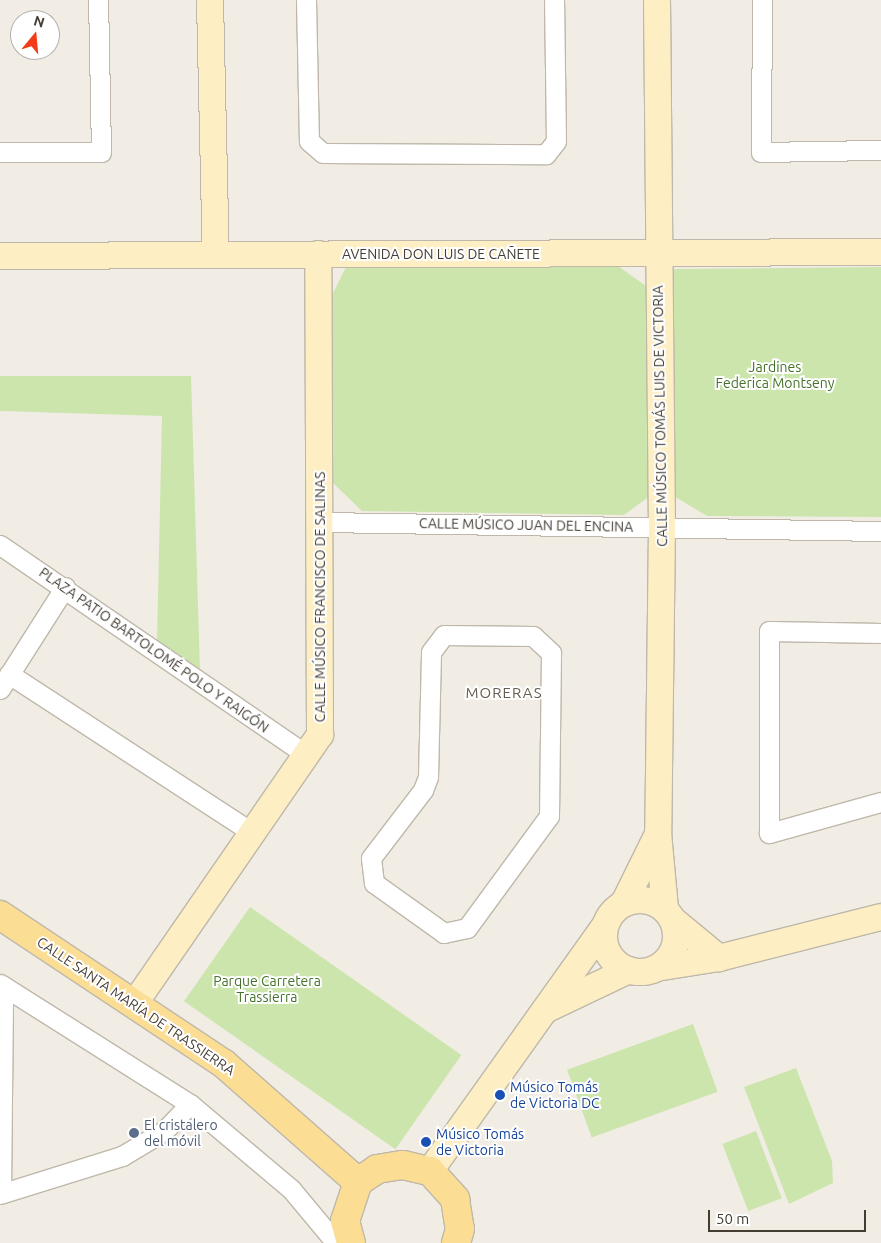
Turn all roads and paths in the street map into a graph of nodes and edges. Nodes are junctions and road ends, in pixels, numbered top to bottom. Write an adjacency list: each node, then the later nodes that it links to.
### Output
1 (98, 0): 8 (street)
2 (210, 0): 12 (street)
3 (306, 0): 4 (street)
4 (554, 0)
5 (657, 0): 10 (street, CALLE MÚSICO TOMÁS LUIS DE VICTORIA)
6 (762, 0): 7 (street)
7 (881, 150)
8 (0, 152)
9 (881, 252): 10 (street, AVENIDA DON LUIS DE CAÑETE)
10 (658, 253): 11 (street, AVENIDA DON LUIS DE CAÑETE); 15 (street, CALLE MÚSICO TOMÁS LUIS DE VICTORIA)
11 (318, 254): 12 (street, AVENIDA DON LUIS DE CAÑETE); 14 (street, CALLE MÚSICO FRANCISCO DE SALINAS)
12 (216, 255): 13 (street, AVENIDA DON LUIS DE CAÑETE)
13 (0, 256)
14 (322, 522): 15 (street, CALLE MÚSICO JUAN DEL ENCINA); 21 (street, CALLE MÚSICO FRANCISCO DE SALINAS)
15 (662, 527): 16 (street, CALLE MÚSICO JUAN DEL ENCINA); 24 (street, CALLE MÚSICO TOMÁS LUIS DE VICTORIA)
16 (881, 531)
17 (0, 545): 18 (street, PLAZA PATIO BARTOLOMÉ POLO Y RAIGÓN)
18 (66, 587): 20 (street); 21 (street, PLAZA PATIO BARTOLOMÉ POLO Y RAIGÓN)
19 (881, 634): 22 (street)
20 (5, 682): 23 (street)
21 (307, 755): 23 (street, CALLE MÚSICO FRANCISCO DE SALINAS)
22 (881, 802)
23 (253, 833): 35 (street, CALLE MÚSICO FRANCISCO DE SALINAS)
24 (658, 833): 26 (street, CALLE MÚSICO TOMÁS LUIS DE VICTORIA); 27 (street, CALLE MÚSICO TOMÁS LUIS DE VICTORIA)
25 (374, 883): 25 (street)
26 (624, 903): 27 (street); 30 (street)
27 (669, 915): 31 (street); 32 (street)
28 (0, 916): 35 (main road, CALLE SANTA MARÍA DE TRASSIERRA)
29 (881, 917): 31 (street)
30 (606, 924): 33 (street); 36 (street)
31 (719, 958): 32 (street)
32 (656, 968): 33 (street)
33 (628, 970): 36 (street)
34 (2, 985): 37 (street); 40 (street)
35 (135, 1003): 39 (main road, CALLE SANTA MARÍA DE TRASSIERRA)
36 (542, 1012): 38 (street)
37 (190, 1104): 40 (street); 41 (street)
38 (430, 1171): 39 (main road); 42 (main road)
39 (358, 1182): 41 (main road)
40 (1, 1194)
41 (345, 1243)
42 (456, 1243)

